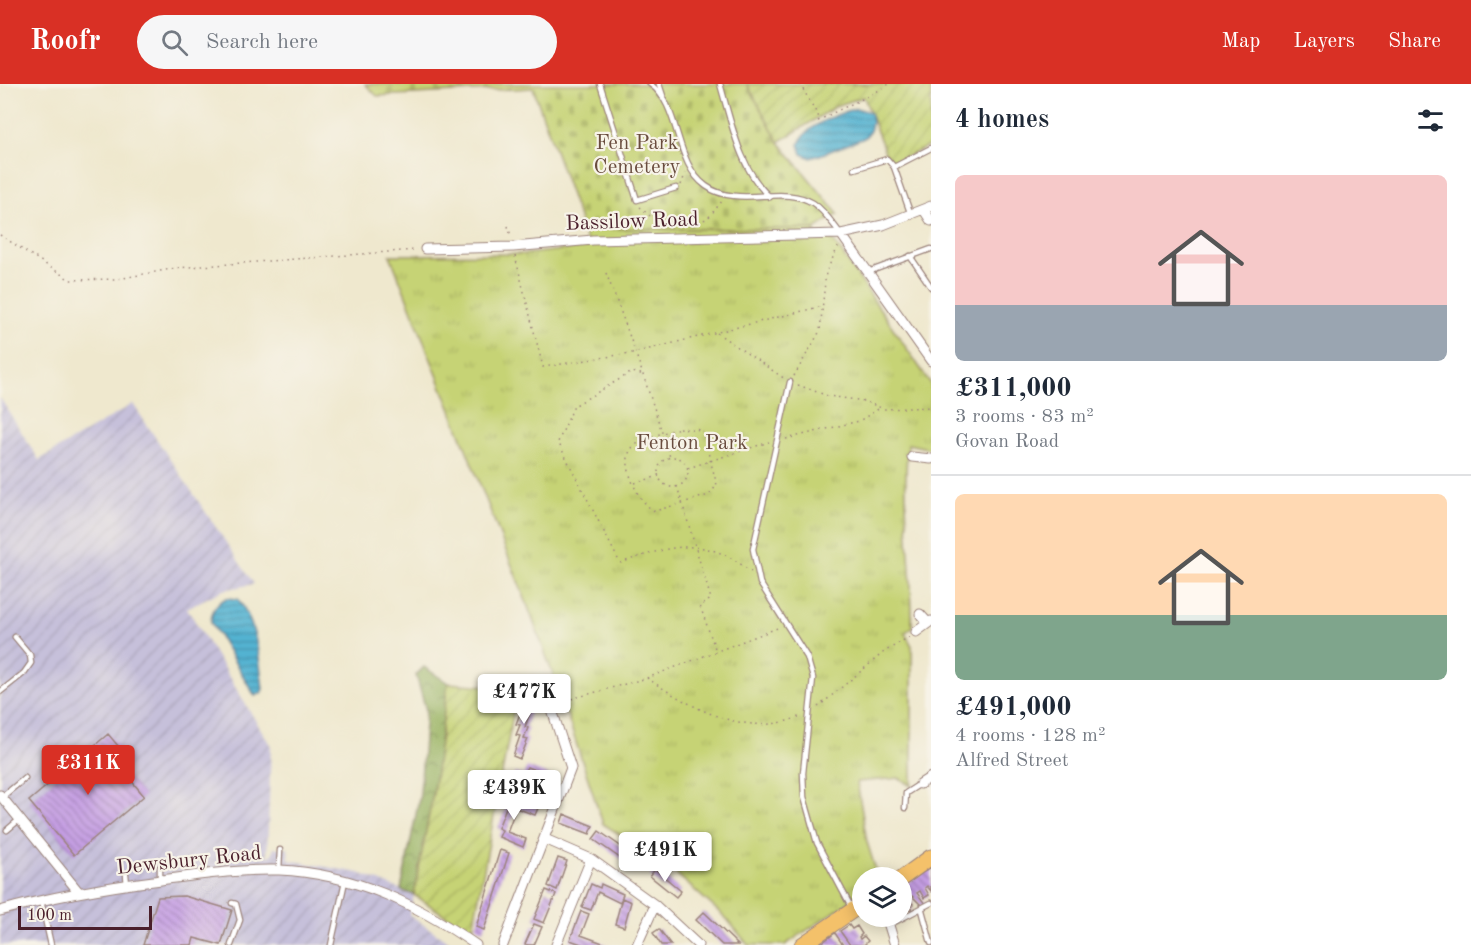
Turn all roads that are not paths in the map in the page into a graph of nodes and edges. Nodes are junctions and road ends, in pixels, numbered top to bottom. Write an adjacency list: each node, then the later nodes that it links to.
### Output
1 (600, 84): 9 (lane)
2 (650, 84): 5 (lane)
3 (659, 84): 5 (lane)
4 (720, 84): 10 (lane)
5 (664, 100): 10 (lane)
6 (931, 148): 7 (lane)
7 (894, 167): 8 (lane); 12 (lane)
8 (854, 169)
9 (676, 188)
10 (770, 197): 14 (lane)
11 (927, 208): 12 (street, Bassilow Road); 13 (street)
12 (912, 215): 14 (street, Bassilow Road)
13 (931, 221)
14 (843, 237): 15 (street, Bassilow Road); 18 (street)
15 (425, 249)
16 (931, 249): 17 (lane)
17 (910, 256): 18 (lane); 19 (lane)
18 (868, 272): 20 (street)
19 (931, 287)
20 (931, 361)
21 (790, 382): 49 (lane)
22 (912, 457): 23 (street)
23 (931, 459)
24 (920, 614): 25 (street)
25 (930, 622): 26 (street)
26 (916, 632)
27 (15, 637): 28 (lane)
28 (0, 692)
29 (550, 704): 37 (street)
30 (931, 777): 32 (street)
31 (25, 778): 33 (lane)
32 (920, 784): 34 (lane)
33 (2, 801): 35 (street)
34 (905, 807)
35 (20, 819): 36 (lane); 48 (street)
36 (7, 830)
37 (545, 839): 40 (street); 64 (street)
38 (280, 850): 42 (lane)
39 (931, 857): 43 (main road)
40 (591, 859): 53 (street); 65 (street)
41 (160, 867): 45 (lane)
42 (279, 870): 45 (street, Dewsbury Road); 46 (street, Dewsbury Road)
43 (912, 871)
44 (126, 874): 47 (lane)
45 (160, 880): 47 (street, Dewsbury Road)
46 (345, 881): 62 (lane); 63 (street, Dewsbury Road)
47 (127, 885): 48 (street, Dewsbury Road)
48 (78, 891): 50 (street, Dewsbury Road)
49 (852, 898)
50 (41, 900): 55 (street, Dewsbury Road); 60 (lane)
51 (232, 903): 61 (lane)
52 (931, 903): 54 (lane)
53 (655, 905): 66 (street); 67 (street)
54 (922, 910): 57 (lane); 59 (lane)
55 (0, 911)
56 (852, 911): 68 (main road)
57 (912, 913)
58 (889, 927): 69 (street)
59 (931, 943)
60 (51, 945)
61 (231, 945)
62 (331, 945)
63 (476, 945)
64 (503, 945)
65 (556, 945)
66 (637, 945)
67 (698, 945)
68 (802, 945)
69 (895, 945)

